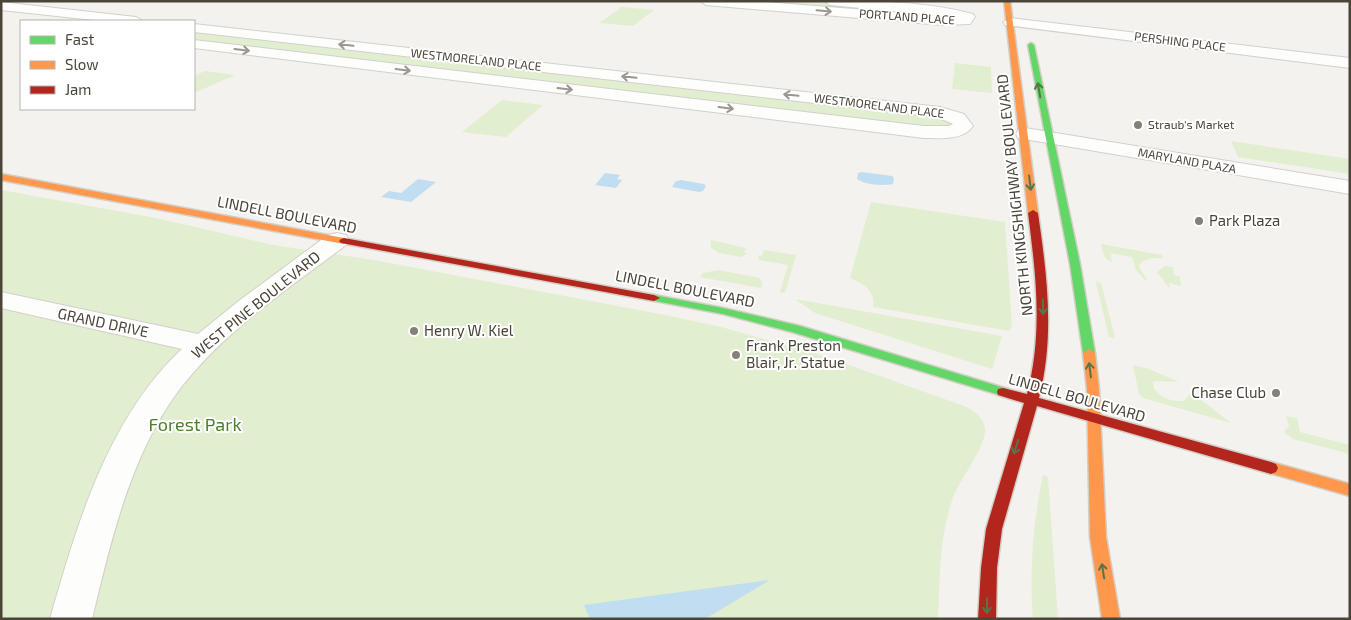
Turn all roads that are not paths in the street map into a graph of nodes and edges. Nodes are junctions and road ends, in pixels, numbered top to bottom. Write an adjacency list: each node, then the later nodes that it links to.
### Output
1 (83, 1): 7 (street)
2 (706, 1): 3 (street, PORTLAND PLACE, one-way to 3)
3 (830, 1)
4 (1008, 1): 10 (main road, NORTH KINGSHIGHWAY BOULEVARD)
5 (1, 6): 7 (street)
6 (1024, 9): 11 (main road)
7 (48, 11): 8 (street); 9 (street)
8 (19, 20)
9 (127, 20)
10 (1010, 22): 11 (street, PERSHING PLACE); 15 (main road, NORTH KINGSHIGHWAY BOULEVARD)
11 (1027, 24): 14 (street, PERSHING PLACE); 16 (main road, one-way to 11)
12 (195, 28): 13 (street, WESTMORELAND PLACE, one-way to 12)
13 (195, 44)
14 (1350, 62)
15 (1025, 134): 16 (street, MARYLAND PLAZA); 22 (main road, NORTH KINGSHIGHWAY BOULEVARD, one-way to 22)
16 (1049, 138): 18 (street, MARYLAND PLAZA); 23 (main road, one-way to 16)
17 (1, 177): 19 (main road, LINDELL BOULEVARD)
18 (1350, 188)
19 (337, 240): 21 (street, WEST PINE BOULEVARD); 22 (main road, LINDELL BOULEVARD)
20 (1, 300): 21 (street, GRAND DRIVE)
21 (205, 345): 25 (street, WEST PINE BOULEVARD)
22 (1032, 401): 23 (main road, LINDELL BOULEVARD); 26 (main road, NORTH KINGSHIGHWAY BOULEVARD, one-way to 26)
23 (1093, 418): 24 (main road, LINDELL BOULEVARD); 27 (main road, one-way to 23)
24 (1350, 490)
25 (71, 619)
26 (987, 619)
27 (1111, 619)

